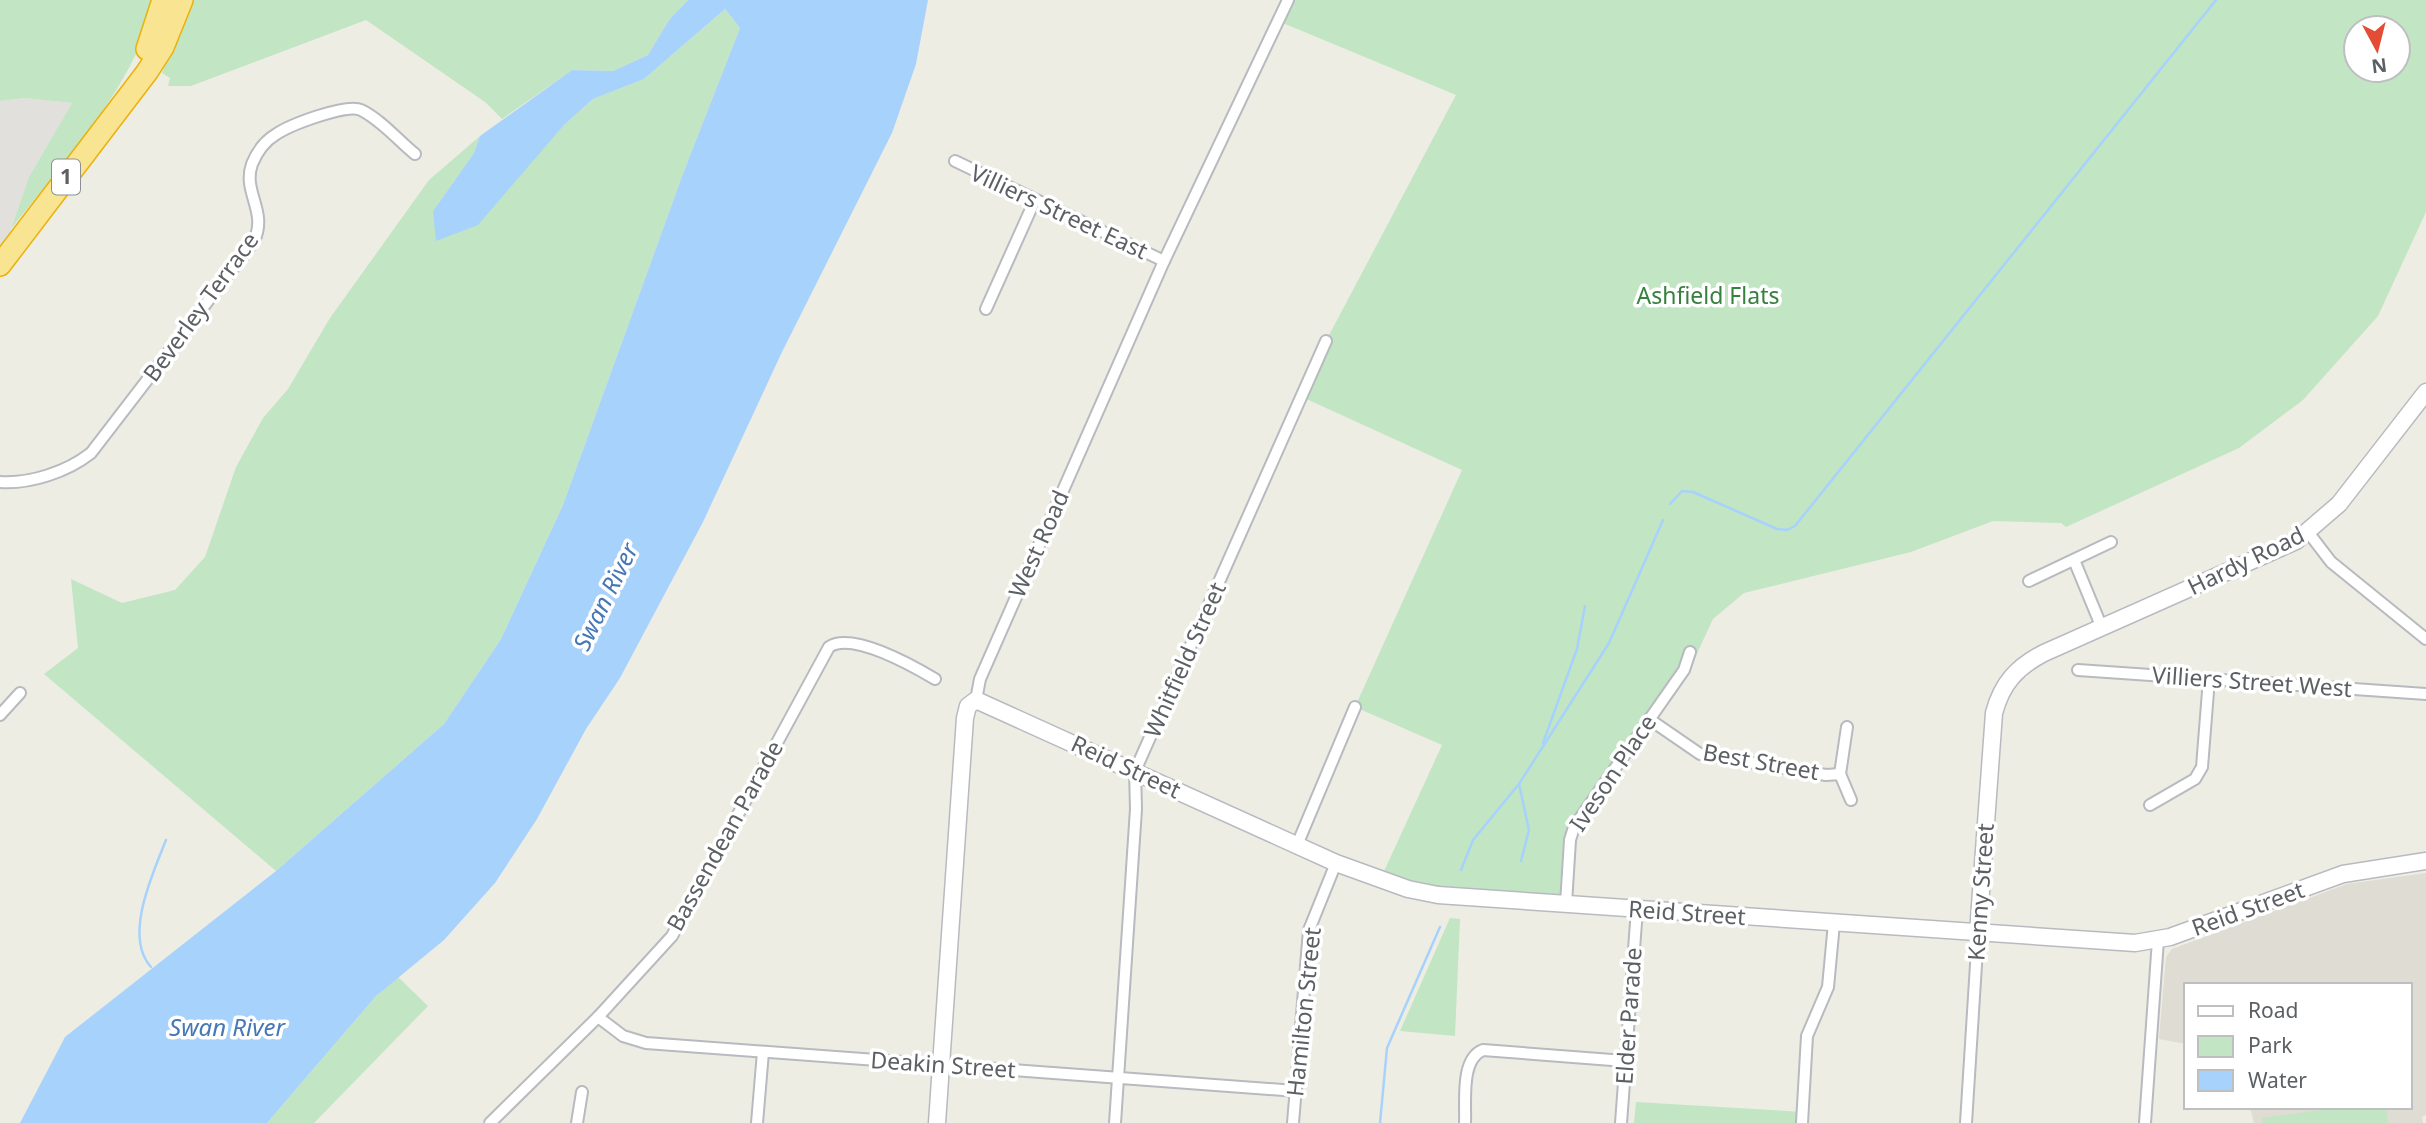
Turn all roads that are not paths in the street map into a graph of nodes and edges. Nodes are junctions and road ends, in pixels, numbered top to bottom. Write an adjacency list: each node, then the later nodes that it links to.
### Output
1 (163, 0): 4 (highway, 1)
2 (181, 0): 4 (highway, 1)
3 (1288, 0): 8 (street, West Road)
4 (131, 90): 9 (highway, 1)
5 (415, 154): 13 (street, Beverley Terrace)
6 (955, 161): 7 (street, Villiers Street East)
7 (1035, 200): 8 (street, Villiers Street East); 10 (street)
8 (1164, 261): 27 (street, West Road)
9 (0, 265)
10 (986, 309)
11 (1326, 341): 32 (street, Whitfield Street)
12 (2426, 392): 14 (street, Hardy Road)
13 (0, 482)
14 (2308, 532): 18 (street, Hardy Road); 19 (street)
15 (2111, 542): 16 (street)
16 (2074, 560): 17 (street); 18 (street)
17 (2029, 581)
18 (2102, 628): 21 (street, Hardy Road)
19 (2426, 639)
20 (1690, 652): 30 (street, Iveson Place)
21 (2018, 669): 42 (street, Kenny Street)
22 (2078, 670): 24 (street, Villiers Street West)
23 (936, 679): 44 (street, Bassendean Parade)
24 (2209, 679): 26 (street, Villiers Street West); 35 (street)
25 (20, 693): 29 (street)
26 (2426, 694)
27 (976, 700): 32 (street, Reid Street); 47 (street, West Road)
28 (1355, 707): 36 (street)
29 (0, 715)
30 (1649, 719): 33 (street, Best Street); 39 (street, Iveson Place)
31 (1847, 727): 33 (street, Best Street)
32 (1135, 771): 36 (street, Reid Street); 48 (street, Whitfield Street)
33 (1840, 774): 34 (street, Best Street)
34 (1851, 800)
35 (2150, 805)
36 (1297, 845): 38 (street, Reid Street)
37 (2426, 862): 43 (street, Reid Street)
38 (1336, 863): 39 (street, Reid Street); 49 (street, Hamilton Street)
39 (1566, 904): 40 (street, Reid Street)
40 (1637, 909): 41 (street, Reid Street); 46 (street, Elder Parade)
41 (1834, 923): 42 (street, Reid Street); 59 (street)
42 (1978, 933): 43 (street, Reid Street); 60 (street, Kenny Street)
43 (2158, 940): 61 (street)
44 (598, 1017): 45 (street, Deakin Street); 51 (street, Bassendean Parade)
45 (762, 1052): 47 (street, Deakin Street); 53 (street)
46 (1625, 1061): 57 (street); 58 (street, Elder Parade)
47 (941, 1065): 48 (street, Deakin Street); 54 (street, West Road)
48 (1119, 1078): 49 (street, Deakin Street); 55 (street, Whitfield Street)
49 (1296, 1091): 56 (street, Hamilton Street)
50 (582, 1092): 52 (street)
51 (490, 1123)
52 (577, 1123)
53 (757, 1123)
54 (937, 1123)
55 (1115, 1123)
56 (1293, 1123)
57 (1465, 1123)
58 (1621, 1123)
59 (1802, 1123)
60 (1966, 1123)
61 (2145, 1123)

